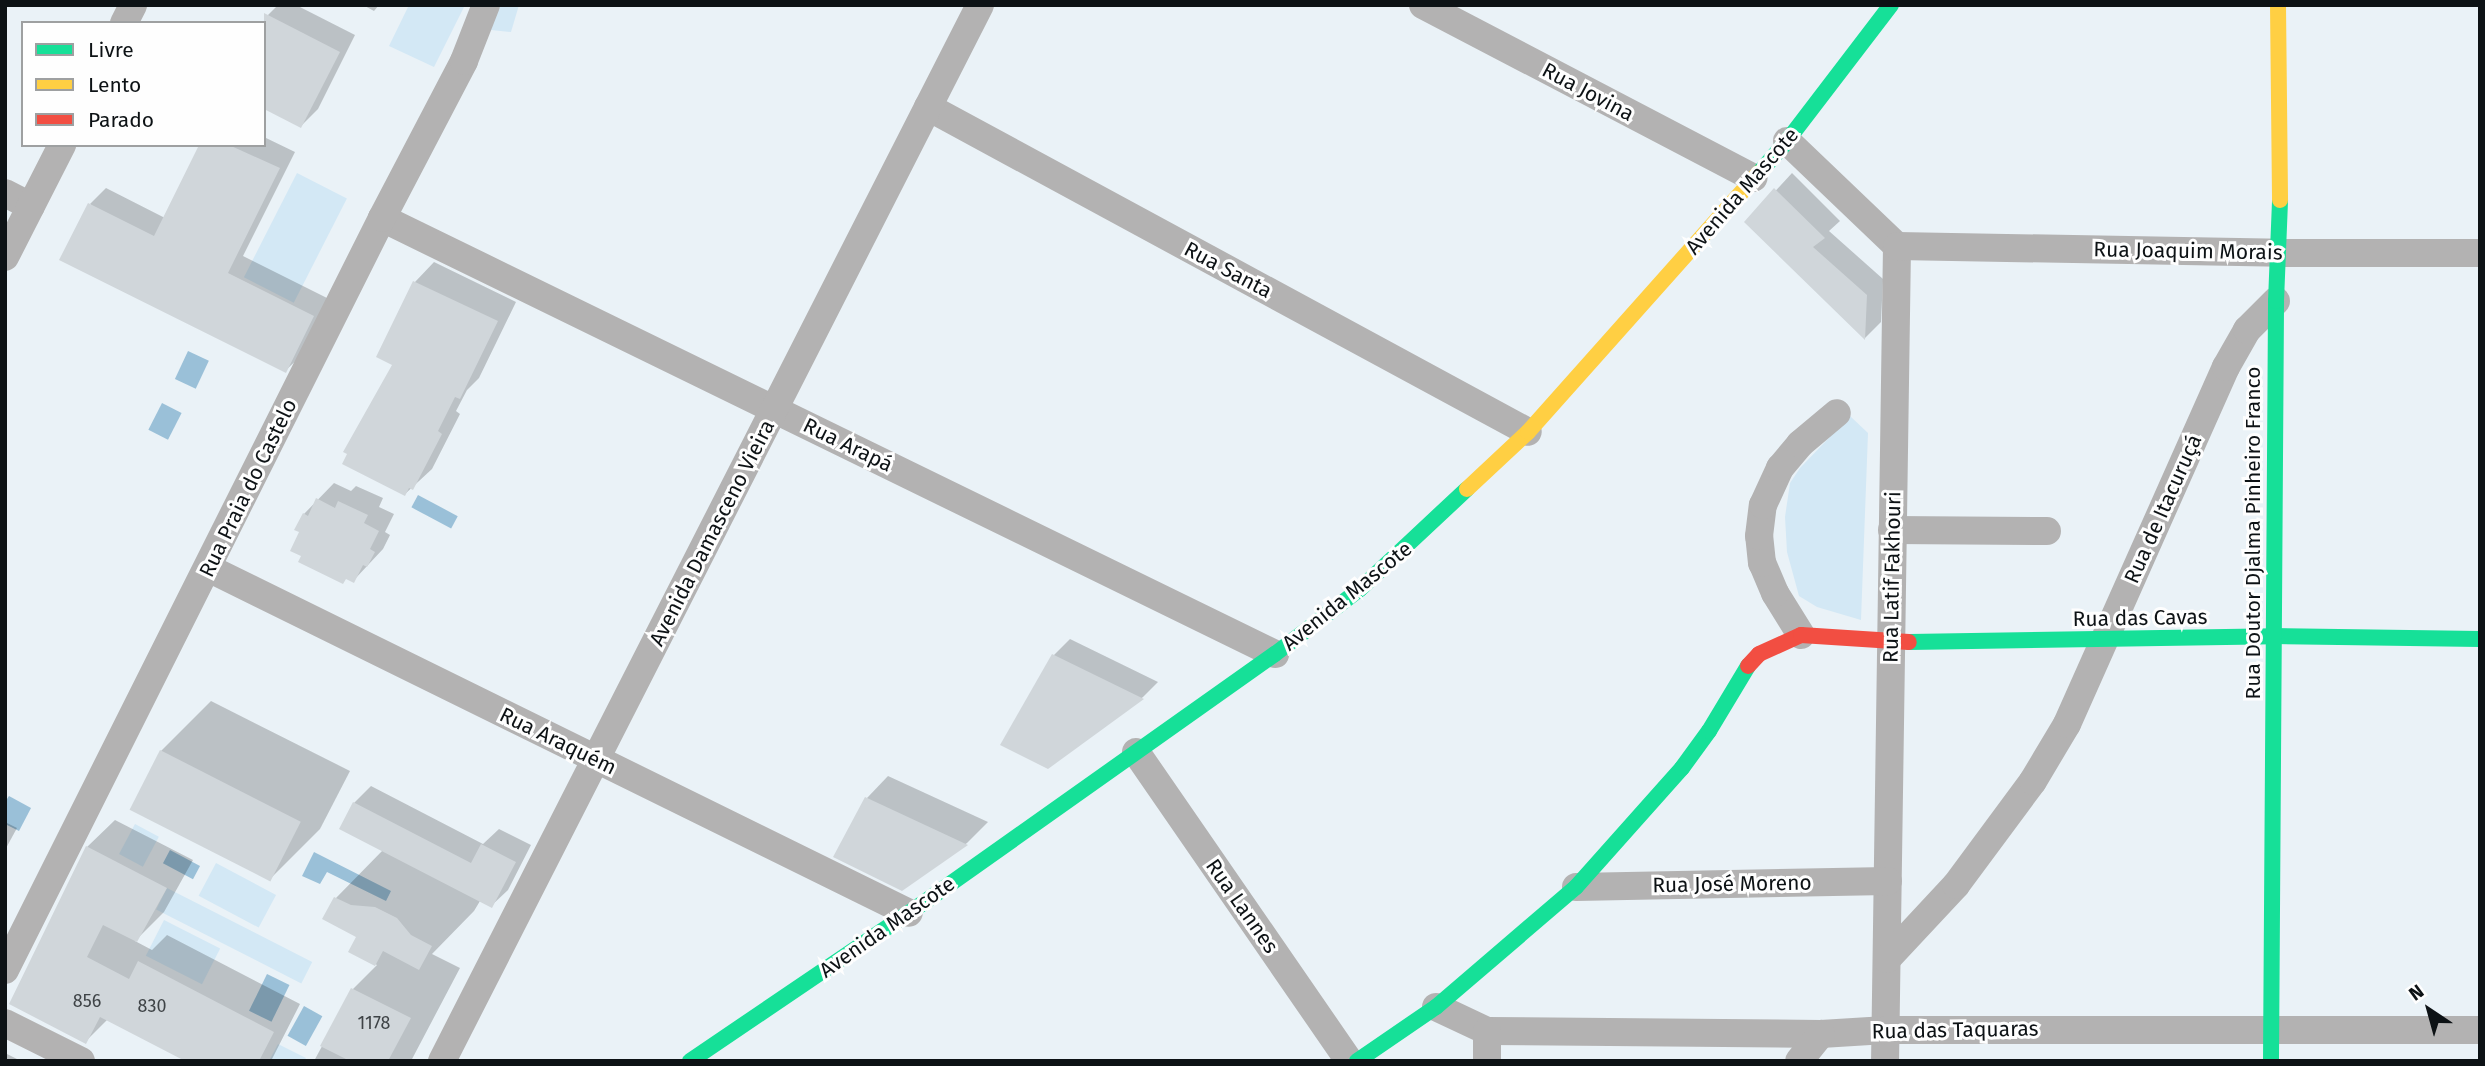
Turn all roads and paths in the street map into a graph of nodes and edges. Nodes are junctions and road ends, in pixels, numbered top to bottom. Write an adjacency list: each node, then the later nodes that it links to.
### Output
1 (133, 5): 7 (street)
2 (486, 5): 14 (street, Rua Praia do Castelo)
3 (980, 5): 8 (street, Avenida Damasceno Vieira)
4 (1423, 5): 11 (street, Rua Jovina)
5 (1891, 5): 9 (street, Avenida Mascote)
6 (2278, 5): 16 (street, Rua Doutor Djalma Pinheiro Franco)
7 (125, 21)
8 (928, 107): 20 (street, Avenida Damasceno Vieira); 22 (street, Rua Santa)
9 (1787, 141): 11 (street, Avenida Mascote); 15 (street)
10 (61, 147): 13 (street)
11 (1754, 178): 22 (street, Avenida Mascote)
12 (5, 193): 13 (street)
13 (31, 206): 18 (street)
14 (382, 218): 20 (street, Rua Arapá); 25 (street, Rua Praia do Castelo)
15 (1897, 246): 16 (street, Rua Joaquim Morais); 23 (street, Rua Latif Fakhouri)
16 (2280, 253): 17 (street, Rua Joaquim Morais); 19 (street, Rua Doutor Djalma Pinheiro Franco)
17 (2480, 253)
18 (5, 257)
19 (2276, 301): 27 (street, Rua Doutor Djalma Pinheiro Franco); 29 (street, Rua de Itacuruçá)
20 (776, 410): 31 (street, Rua Arapá); 33 (street, Avenida Damasceno Vieira)
21 (1837, 413): 26 (street)
22 (1528, 432): 31 (street, Avenida Mascote)
23 (1892, 530): 24 (street); 30 (street, Rua Latif Fakhouri)
24 (2047, 531)
25 (208, 568): 33 (street, Rua Araquém); 38 (street, Rua Praia do Castelo)
26 (1801, 635): 30 (street, Rua das Cavas); 35 (street)
27 (2274, 636): 28 (street, Rua das Cavas); 29 (street, Rua das Cavas); 41 (street, Rua Doutor Djalma Pinheiro Franco)
28 (2480, 639)
29 (2106, 641): 30 (street, Rua das Cavas); 37 (street, Rua de Itacuruçá)
30 (1891, 642): 34 (street, Rua Latif Fakhouri)
31 (1275, 654): 32 (street, Avenida Mascote)
32 (1136, 752): 36 (street, Avenida Mascote); 49 (street, Rua Lannes)
33 (596, 760): 36 (street, Rua Araquém); 47 (street, Avenida Damasceno Vieira)
34 (1888, 881): 35 (street, Rua José Moreno); 37 (street, Rua Latif Fakhouri)
35 (1576, 887): 39 (street)
36 (909, 913): 48 (street, Avenida Mascote)
37 (1886, 959): 42 (street, Rua Latif Fakhouri)
38 (5, 970)
39 (1436, 1007): 44 (street, Rua das Taquaras); 50 (street)
40 (5, 1023): 46 (street)
41 (2271, 1028): 42 (street, Rua das Taquaras); 43 (street, Rua das Taquaras); 54 (street, Rua Doutor Djalma Pinheiro Franco)
42 (1885, 1030): 45 (street, Rua das Taquaras); 53 (street, Rua Latif Fakhouri)
43 (2480, 1030)
44 (1487, 1031): 45 (street, Rua das Taquaras); 51 (street)
45 (1821, 1034): 52 (street)
46 (81, 1061)
47 (442, 1061)
48 (690, 1061)
49 (1349, 1061)
50 (1357, 1061)
51 (1487, 1061)
52 (1799, 1061)
53 (1885, 1061)
54 (2271, 1061)

